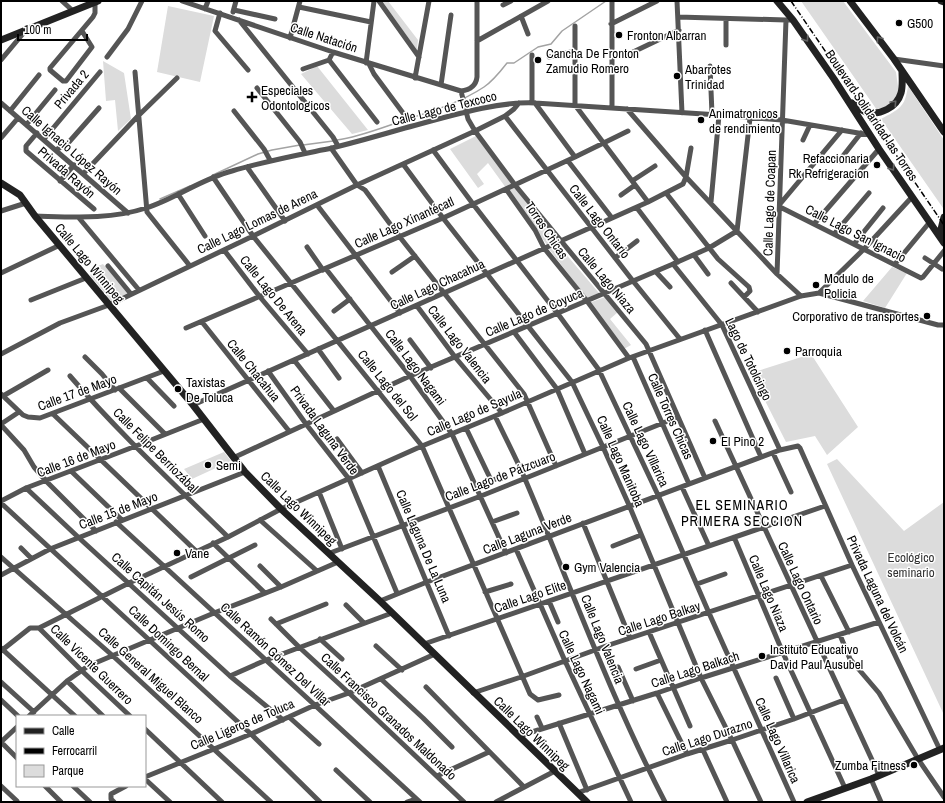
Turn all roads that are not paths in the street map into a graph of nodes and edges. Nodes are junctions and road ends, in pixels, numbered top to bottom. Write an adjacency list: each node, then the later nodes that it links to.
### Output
1 (62, 1): 25 (street)
2 (142, 1): 50 (street)
3 (182, 1): 23 (street, Calle Natación)
4 (208, 1): 23 (street)
5 (236, 1): 24 (street)
6 (374, 1): 35 (street)
7 (379, 1): 51 (street)
8 (429, 1): 51 (street)
9 (477, 1): 44 (street)
10 (511, 1): 21 (street)
11 (612, 1): 36 (street)
12 (657, 1): 36 (street)
13 (677, 1): 30 (street)
14 (777, 1): 34 (main road, Boulevard Solidaridad las Torres)
15 (850, 1): 22 (main road)
16 (941, 1): 19 (main road)
17 (96, 2): 25 (main road); 40 (street)
18 (546, 2): 28 (street)
19 (944, 2)
20 (300, 4): 35 (street); 42 (street)
21 (503, 5)
22 (855, 5): 53 (main road, one-way to 22)
23 (205, 8): 26 (street, Calle Natación)
24 (234, 10): 29 (street); 31 (street)
25 (74, 11): 38 (main road)
26 (220, 13): 29 (street, Calle Natación); 60 (street)
27 (451, 15): 67 (street)
28 (521, 16): 41 (street); 44 (street)
29 (232, 17): 33 (street, Calle Natación)
30 (678, 17): 32 (street); 39 (street)
31 (275, 19)
32 (726, 19): 34 (street); 45 (street)
33 (239, 20): 42 (street, Calle Natación); 104 (street)
34 (789, 20): 71 (main road, Boulevard Solidaridad las Torres, one-way to 71); 90 (street, Calle Lago de Coapan)
35 (371, 22): 56 (street)
36 (611, 24): 77 (street)
37 (575, 26): 46 (street)
38 (27, 29): 43 (main road); 54 (street)
39 (679, 30): 48 (street); 83 (street)
40 (82, 31): 40 (street)
41 (528, 34)
42 (290, 38): 47 (street, Calle Natación)
43 (1, 40)
44 (477, 41): 70 (street)
45 (726, 45)
46 (575, 51): 52 (street); 75 (street)
47 (333, 52): 55 (street); 56 (street, Calle Natación)
48 (631, 54)
49 (532, 55): 74 (street)
50 (107, 57)
51 (419, 57): 66 (street)
52 (549, 57)
53 (894, 58): 58 (street); 61 (main road)
54 (1, 60)
55 (329, 60): 59 (street); 91 (street)
56 (368, 63): 66 (street, Calle Natación); 81 (street)
57 (710, 66): 84 (street)
58 (944, 66)
59 (303, 69)
60 (248, 70)
61 (902, 71): 71 (main road, one-way to 61); 97 (main road)
62 (100, 72): 102 (street, Privada 2)
63 (135, 72): 86 (street)
64 (39, 75): 79 (street)
65 (177, 78): 86 (street)
66 (415, 78): 67 (street, Calle Natación)
67 (440, 85): 70 (street, Calle Natación)
68 (257, 88): 106 (street)
69 (55, 90): 92 (street)
70 (462, 93): 82 (street, Calle Lago Niaza)
71 (848, 100): 100 (main road, Boulevard Solidaridad las Torres)
72 (1, 103): 79 (street, Calle Ignacio López Rayón)
73 (519, 103): 74 (street, Calle Lago de Texcoco); 82 (street, Calle Lago de Texcoco); 87 (street, Calle Lago Lomas de Arena)
74 (533, 103): 75 (street, Calle Lago de Texcoco); 112 (street)
75 (575, 105): 77 (street, Calle Lago de Texcoco); 105 (street)
76 (99, 108): 110 (street)
77 (612, 108): 78 (street, Calle Lago de Texcoco)
78 (627, 109): 83 (street, Calle Lago de Texcoco); 123 (street)
79 (10, 111): 88 (street, Calle Ignacio López Rayón)
80 (234, 112): 113 (street)
81 (403, 113)
82 (466, 113): 95 (street, Calle Lago Niaza); 104 (street, Calle Lago de Texcoco)
83 (682, 113): 84 (street, Calle Lago de Texcoco)
84 (712, 114): 85 (street, Calle Lago de Texcoco)
85 (719, 115): 89 (street, Calle Lago de Texcoco); 136 (street)
86 (138, 116): 121 (street); 141 (street)
87 (505, 116): 95 (street, Calle Lago Lomas de Arena); 120 (street, Calle Lago Ontario)
88 (18, 118): 92 (street, Calle Ignacio López Rayón); 101 (street)
89 (750, 118): 90 (street, Calle Lago de Texcoco); 156 (street)
90 (782, 120): 93 (street, Calle Lago de Texcoco); 140 (street, Calle Lago de Coapan)
91 (377, 122)
92 (27, 124): 98 (street, Calle Ignacio López Rayón)
93 (810, 125): 94 (street, Calle Lago de Texcoco); 103 (street)
94 (842, 130): 99 (street, Calle Lago de Texcoco); 140 (street)
95 (474, 131): 111 (street, Calle Lago Lomas de Arena); 128 (street, Calle Lago Niaza)
96 (628, 131): 105 (street, Calle Lago Xinantécatl)
97 (944, 132)
98 (37, 133): 102 (street, Calle Ignacio López Rayón); 124 (street, Privada Rayón)
99 (861, 133): 100 (street, Calle Lago de Texcoco); 115 (street)
100 (870, 135): 109 (main road, Boulevard Solidaridad las Torres)
101 (1, 138)
102 (44, 139): 110 (street, Calle Ignacio López Rayón)
103 (803, 140)
104 (336, 143): 107 (street, Calle Lago de Texcoco)
105 (603, 144): 112 (street, Calle Lago Xinantécatl); 126 (street)
106 (303, 148): 107 (street, Calle Lago de Texcoco); 113 (street, Calle Lago de Texcoco)
107 (331, 148): 127 (street)
108 (691, 148): 123 (street)
109 (879, 149): 134 (main road, Boulevard Solidaridad las Torres, one-way to 134); 154 (street)
110 (56, 150): 117 (street, Calle Ignacio López Rayón)
111 (433, 150): 116 (street, Calle Lago Lomas de Arena); 138 (street, Calle Lago Villarica)
112 (575, 157): 114 (street, Calle Lago Xinantécatl)
113 (269, 159): 119 (street, Calle Lago de Texcoco)
114 (568, 161): 120 (street, Calle Lago Xinantécatl); 151 (street)
115 (839, 161)
116 (403, 164): 127 (street, Calle Lago Lomas de Arena); 150 (street, Calle Lago Manitoba)
117 (74, 165): 121 (street, Calle Ignacio López Rayón); 124 (street)
118 (655, 166): 126 (street)
119 (247, 167): 122 (street, Calle Lago de Texcoco); 152 (street)
120 (547, 170): 128 (street, Calle Lago Xinantécatl); 155 (street, Calle Lago Ontario)
121 (84, 174): 146 (street, Calle Ignacio López Rayón)
122 (213, 177): 132 (street, Calle Lago de Texcoco); 159 (street, Calle Lago del Sol)
123 (686, 177): 130 (street, Calle Lago Chacahua); 136 (street)
124 (60, 181): 144 (street, Privada Rayón)
125 (1, 183): 137 (main road, Calle Lago Winnipeg)
126 (634, 183): 133 (street); 135 (street)
127 (357, 185): 139 (street, Calle Lago Lomas de Arena); 160 (street)
128 (515, 185): 129 (street, Calle Lago Xinantécatl); 161 (street, Calle Lago Niaza)
129 (506, 189): 138 (street, Calle Lago Xinantécatl); 167 (street, Torres Chicas)
130 (666, 193): 135 (street, Calle Lago Chacahua); 168 (street)
131 (869, 193): 157 (street)
132 (178, 194): 141 (street, Calle Lago de Texcoco); 158 (street)
133 (620, 195)
134 (912, 197): 153 (main road, Boulevard Solidaridad las Torres); 169 (street)
135 (648, 202): 142 (street, Calle Lago Chacahua)
136 (711, 202): 156 (street)
137 (26, 203): 145 (street); 147 (main road, Calle Lago Winnipeg)
138 (472, 204): 150 (street, Calle Lago Xinantécatl); 177 (street, Calle Lago Villarica)
139 (317, 205): 152 (street, Calle Lago Lomas de Arena); 173 (street)
140 (780, 206): 154 (street, Calle Lago San Ignacio); 190 (street, Calle Lago de Coapan)
141 (147, 208): 146 (street, Calle Lago de Texcoco); 182 (street)
142 (637, 208): 151 (street, Calle Lago Chacahua); 178 (street, Lago de Totolcingo)
143 (883, 208): 164 (street)
144 (94, 209)
145 (1, 211)
146 (128, 213): 149 (street, Calle Lago de Texcoco)
147 (35, 216): 149 (street, Calle Lago de Texcoco); 165 (main road, Calle Lago Winnipeg)
148 (944, 217): 163 (main road)
149 (79, 218): 196 (street)
150 (444, 218): 160 (street, Calle Lago Xinantécatl); 188 (street, Calle Lago Manitoba)
151 (612, 218): 155 (street, Calle Lago Chacahua)
152 (285, 221): 159 (street, Calle Lago Lomas de Arena)
153 (929, 223): 163 (main road, Boulevard Solidaridad las Torres); 179 (street)
154 (814, 224): 157 (street, Calle Lago San Ignacio)
155 (592, 227): 161 (street, Calle Lago Chacahua); 175 (street, Calle Lago Ontario)
156 (738, 231): 168 (street, Calle Lago de Coyuca); 190 (street)
157 (834, 234): 164 (street, Calle Lago San Ignacio)
158 (205, 236)
159 (254, 236): 170 (street, Calle Lago Lomas de Arena); 194 (street, Calle Lago del Sol)
160 (399, 236): 173 (street, Calle Lago Xinantécatl); 174 (street)
161 (560, 241): 167 (street, Calle Lago Chacahua); 197 (street, Calle Lago Niaza)
162 (637, 242): 175 (street)
163 (944, 243)
164 (854, 244): 169 (street, Calle Lago San Ignacio)
165 (60, 245): 187 (street); 191 (main road, Calle Lago Winnipeg)
166 (307, 247): 183 (street, Calle Lago Nagami)
167 (544, 248): 177 (street, Calle Lago Chacahua); 206 (street, Torres Chicas)
168 (709, 248): 172 (street, Calle Lago de Coyuca); 203 (street)
169 (864, 249): 179 (street, Calle Lago San Ignacio); 198 (street)
170 (224, 250): 182 (street, Calle Lago Lomas de Arena); 202 (street, Calle Lago De Arena)
171 (944, 251): 180 (street)
172 (694, 255): 178 (street, Calle Lago de Coyuca); 189 (street)
173 (355, 256): 183 (street, Calle Lago Xinantécatl); 211 (street)
174 (415, 256): 185 (street); 200 (street)
175 (615, 258): 192 (street, Calle Lago Ontario)
176 (925, 258): 180 (street)
177 (516, 260): 188 (street, Calle Lago Chacahua); 212 (street, Calle Lago Villarica)
178 (676, 263): 186 (street, Calle Lago de Coyuca); 214 (street, Lago de Totolcingo)
179 (895, 264): 180 (street, Calle Lago San Ignacio)
180 (934, 264): 184 (street)
181 (108, 266): 199 (street)
182 (190, 266): 196 (street, Calle Lago Lomas de Arena)
183 (324, 269): 194 (street, Calle Lago Xinantécatl); 204 (street, Calle Lago Nagami)
184 (942, 269)
185 (392, 272)
186 (656, 272): 192 (street, Calle Lago de Coyuca); 195 (street)
187 (1, 273)
188 (487, 273): 200 (street, Calle Lago Chacahua); 217 (street, Calle Lago Manitoba)
189 (708, 274)
190 (777, 274): 201 (street)
191 (86, 278): 205 (street); 207 (main road, Calle Lago Winnipeg)
192 (633, 281): 197 (street, Calle Lago de Coyuca); 221 (street, Calle Lago Ontario)
193 (731, 283): 203 (street)
194 (292, 284): 202 (street, Calle Lago Xinantécatl); 222 (street, Calle Lago del Sol)
195 (670, 287)
196 (139, 290): 199 (street, Calle Lago Lomas de Arena)
197 (604, 293): 206 (street, Calle Lago de Coyuca); 226 (street, Calle Lago Niaza)
198 (819, 293): 201 (street, Calle Lago de Sayula); 215 (street)
199 (131, 294): 207 (street, Calle Lago Lomas de Arena)
200 (445, 294): 208 (street, Calle Lago Chacahua); 224 (street)
201 (800, 296): 210 (street, Calle Lago de Sayula)
202 (260, 297): 213 (street, Calle Lago Xinantécatl); 228 (street, Calle Lago De Arena)
203 (744, 297): 210 (street)
204 (350, 299): 209 (street); 216 (street, Calle Lago Nagami)
205 (31, 300)
206 (586, 301): 212 (street, Calle Lago de Coyuca); 231 (street, Calle Torres Chicas)
207 (109, 304): 227 (street, Calle Lago Lomas de Arena); 236 (main road, Calle Lago Winnipeg)
208 (417, 306): 211 (street, Calle Lago Chacahua); 230 (street, Calle Lago Valencia)
209 (334, 311)
210 (758, 312): 214 (street, Calle Lago de Sayula)
211 (400, 313): 216 (street, Calle Lago Chacahua)
212 (558, 314): 217 (street, Calle Lago de Coyuca); 235 (street, Calle Lago Villarica)
213 (202, 322): 218 (street, Calle Lago Xinantécatl); 242 (street, Calle Chacahua)
214 (722, 325): 219 (street, Calle Lago de Sayula); 273 (street, Lago de Totolcingo)
215 (944, 325)
216 (370, 326): 222 (street, Calle Lago Chacahua); 239 (street, Calle Lago Nagami)
217 (529, 326): 220 (street, Calle Lago de Coyuca); 243 (street, Calle Lago Manitoba)
218 (186, 328)
219 (705, 330): 221 (street, Calle Lago de Sayula); 277 (street)
220 (514, 332): 224 (street, Calle Lago de Coyuca); 245 (street)
221 (680, 339): 226 (street, Calle Lago de Sayula)
222 (338, 340): 225 (street, Calle Lago Chacahua); 246 (street, Calle Lago del Sol)
223 (410, 340): 233 (street)
224 (486, 344): 230 (street, Calle Lago de Coyuca); 249 (street)
225 (318, 349): 228 (street, Calle Lago Chacahua); 241 (street)
226 (649, 351): 231 (street, Calle Lago de Sayula); 257 (street, Calle Lago Niaza)
227 (1, 354)
228 (308, 354): 232 (street, Calle Lago Chacahua)
229 (85, 357): 244 (street)
230 (455, 358): 233 (street, Calle Lago de Coyuca); 254 (street, Calle Lago Valencia)
231 (631, 358): 235 (street, Calle Lago de Sayula); 260 (street, Calle Torres Chicas)
232 (294, 360): 237 (street, Calle Lago Chacahua); 252 (street)
233 (431, 368): 239 (street, Calle Lago de Coyuca)
234 (48, 370): 247 (street)
235 (599, 370): 243 (street, Calle Lago de Sayula); 267 (street, Calle Lago Villarica)
236 (164, 371): 240 (street, Calle 17 de Mayo); 250 (main road, Calle Lago Winnipeg)
237 (268, 371): 242 (street, Calle Lago Chacahua); 261 (street, Privada Laguna Verde)
238 (70, 376): 248 (street, Calle Felipe Berriozábal)
239 (410, 376): 246 (street, Calle Lago de Coyuca); 266 (street, Calle Lago Nagami)
240 (147, 378): 244 (street, Calle 17 de Mayo); 251 (street)
241 (339, 378)
242 (249, 380): 250 (street, Calle Lago Chacahua); 264 (street, Calle Chacahua)
243 (572, 382): 245 (street, Calle Lago de Sayula); 272 (street, Calle Lago Manitoba)
244 (117, 389): 248 (street, Calle 17 de Mayo); 265 (street)
245 (557, 389): 249 (street, Calle Lago de Sayula); 275 (street)
246 (378, 391): 252 (street, Calle Lago de Coyuca); 270 (street, Calle Lago del Sol)
247 (2, 395): 253 (street)
248 (90, 399): 255 (street, Calle 17 de Mayo); 269 (street, Calle Felipe Berriozábal)
249 (528, 401): 254 (street, Calle Lago de Sayula); 280 (street)
250 (193, 405): 258 (main road, Calle Lago Winnipeg)
251 (174, 406)
252 (334, 411): 261 (street, Calle Lago de Coyuca)
253 (19, 412): 255 (street, Calle 17 de Mayo); 262 (street)
254 (502, 413): 256 (street, Calle Lago de Sayula)
255 (53, 414): 278 (street)
256 (495, 416): 263 (street, Calle Lago de Sayula); 286 (street, Calle Lago Valencia)
257 (678, 416): 260 (street, Calle Lago de Pátzcuaro); 287 (street, Calle Lago Niaza)
258 (204, 419): 265 (street, Calle 16 de Mayo); 276 (main road, Calle Lago Winnipeg)
259 (715, 421): 281 (street, Calle Lago Ontario)
260 (661, 423): 267 (street, Calle Lago de Pátzcuaro); 291 (street, Calle Torres Chicas)
261 (306, 424): 264 (street, Calle Lago de Coyuca); 288 (street, Privada Laguna Verde)
262 (1, 425): 290 (street)
263 (466, 428): 266 (street, Calle Lago de Sayula); 289 (street)
264 (289, 431): 276 (street, Calle Lago de Coyuca)
265 (165, 434): 269 (street, Calle 16 de Mayo)
266 (452, 434): 270 (street, Calle Lago de Sayula); 292 (street, Calle Lago Nagami)
267 (630, 436): 272 (street, Calle Lago de Pátzcuaro); 298 (street, Calle Lago Villarica)
268 (337, 439): 284 (street)
269 (136, 446): 278 (street, Calle 16 de Mayo); 297 (street, Calle Felipe Berriozábal)
270 (422, 446): 279 (street, Calle Lago de Sayula); 303 (street, Calle Lago del Sol)
271 (799, 446): 273 (street, Calle Laguna Verde); 302 (street, Privada Laguna del Volcán)
272 (603, 447): 275 (street, Calle Lago de Pátzcuaro); 301 (street, Calle Lago Manitoba)
273 (780, 450): 274 (street, Calle Laguna Verde)
274 (773, 453): 277 (street, Calle Laguna Verde); 296 (street)
275 (585, 454): 280 (street, Calle Lago de Pátzcuaro)
276 (234, 457): 283 (main road, Calle Lago Winnipeg)
277 (761, 457): 281 (street, Calle Laguna Verde)
278 (100, 460): 282 (street, Calle 16 de Mayo); 304 (street)
279 (378, 466): 284 (street, Calle Lago de Sayula); 311 (street, Calle Laguna De La Luna)
280 (556, 466): 286 (street, Calle Lago de Pátzcuaro)
281 (736, 466): 287 (street, Calle Laguna Verde); 312 (street, Calle Lago Ontario)
282 (71, 471): 290 (street, Calle 16 de Mayo); 308 (street, Calle Ramón Gómez Del Villar)
283 (245, 472): 297 (street, Calle 15 de Mayo); 305 (main road, Calle Lago Winnipeg)
284 (362, 473): 288 (street, Calle Lago de Sayula)
285 (505, 474): 289 (street)
286 (524, 478): 299 (street, Calle Lago de Pátzcuaro); 318 (street, Calle Lago Valencia)
287 (706, 478): 291 (street, Calle Laguna Verde)
288 (349, 479): 295 (street, Calle Lago de Sayula); 315 (street, Privada Laguna Verde)
289 (491, 480): 292 (street)
290 (46, 481): 294 (street, Calle 16 de Mayo); 313 (street)
291 (689, 484): 293 (street, Calle Laguna Verde)
292 (477, 487): 299 (street, Calle Lago Nagami)
293 (682, 487): 298 (street, Calle Laguna Verde); 323 (street)
294 (26, 488): 300 (street, Calle 16 de Mayo); 316 (street, Calle Capitán Jesús Romo)
295 (319, 492): 305 (street, Calle Lago de Sayula); 325 (street)
296 (791, 492)
297 (186, 495): 304 (street, Calle 15 de Mayo); 317 (street, Calle Felipe Berriozábal)
298 (658, 495): 301 (street, Calle Laguna Verde); 331 (street, Calle Lago Villarica)
299 (481, 496): 303 (street, Calle Lago de Pátzcuaro); 309 (street, Calle Lago Nagami)
300 (1, 502): 326 (street, Calle Domingo Bernal)
301 (629, 505): 310 (street, Calle Laguna Verde); 314 (street, Calle Lago Manitoba)
302 (825, 506): 312 (street, Calle Lago Elite); 337 (street, Privada Laguna del Volcán)
303 (449, 508): 311 (street, Calle Lago de Pátzcuaro); 336 (street, Calle Lago del Sol)
304 (151, 509): 308 (street, Calle 15 de Mayo); 328 (street)
305 (281, 509): 307 (street, Calle Lago de Sayula); 329 (main road, Calle Lago Winnipeg)
306 (517, 513): 309 (street)
307 (260, 520): 317 (street, Calle Lago de Sayula); 342 (street)
308 (119, 521): 313 (street, Calle 15 de Mayo); 338 (street, Calle Ramón Gómez Del Villar)
309 (492, 522): 330 (street, Calle Lago Nagami)
310 (583, 523): 318 (street, Calle Laguna Verde); 347 (street)
311 (402, 525): 315 (street, Calle Lago de Pátzcuaro); 348 (street, Calle Laguna De La Luna)
312 (763, 527): 319 (street, Calle Lago Elite); 352 (street, Calle Lago Ontario)
313 (96, 531): 316 (street, Calle 15 de Mayo)
314 (641, 535): 322 (street); 340 (street, Calle Lago Manitoba)
315 (374, 536): 325 (street, Calle Lago de Pátzcuaro); 356 (street, Privada Laguna Verde)
316 (78, 537): 326 (street, Calle 15 de Mayo); 349 (street, Calle Capitán Jesús Romo)
317 (228, 537): 320 (street, Calle Lago de Sayula)
318 (548, 537): 327 (street, Calle Laguna Verde); 357 (street, Calle Lago Valencia)
319 (734, 537): 323 (street, Calle Lago Elite); 359 (street, Calle Lago Niaza)
320 (213, 543): 328 (street, Calle Lago de Sayula); 334 (street)
321 (255, 545): 334 (street)
322 (613, 546)
323 (708, 546): 331 (street, Calle Lago Elite)
324 (21, 548): 333 (street)
325 (342, 548): 329 (street, Calle Lago de Pátzcuaro)
326 (50, 549): 333 (street, Calle 15 de Mayo); 358 (street, Calle Domingo Bernal)
327 (516, 549): 330 (street, Calle Laguna Verde); 363 (street, Calle Lago Nagami)
328 (196, 551): 338 (street, Calle Lago de Sayula)
329 (330, 553): 335 (main road, Calle Lago Winnipeg)
330 (506, 553): 336 (street, Calle Laguna Verde)
331 (684, 555): 340 (street, Calle Lago Elite); 351 (street, Calle Lago Villarica)
332 (1, 557): 341 (street, Calle General Miguel Blanco)
333 (31, 558): 341 (street, Calle 15 de Mayo)
334 (229, 559): 346 (street); 355 (street)
335 (338, 562): 342 (street); 360 (main road, Calle Lago Winnipeg)
336 (474, 565): 348 (street, Calle Laguna Verde); 354 (street, Calle Lago del Sol)
337 (852, 565): 345 (street, Calle Lago Balkay); 372 (street, Privada Laguna del Volcán)
338 (164, 566): 349 (street, Calle Lago de Sayula); 365 (street, Calle Ramón Gómez Del Villar)
339 (260, 566): 353 (street)
340 (653, 566): 347 (street, Calle Lago Elite); 374 (street, Calle Lago Manitoba)
341 (13, 568): 344 (street, Calle 15 de Mayo); 368 (street, Calle General Miguel Blanco)
342 (317, 571): 353 (street)
343 (725, 574): 351 (street)
344 (1, 575)
345 (821, 576): 352 (street, Calle Lago Balkay); 379 (street)
346 (191, 577)
347 (607, 581): 357 (street, Calle Lago Elite); 382 (street)
348 (427, 582): 356 (street, Calle Laguna Verde); 381 (street, Calle Laguna De La Luna)
349 (129, 583): 358 (street, Calle Lago de Sayula); 377 (street, Calle Capitán Jesús Romo)
350 (511, 584): 354 (street)
351 (697, 584): 367 (street, Calle Lago Villarica)
352 (791, 586): 359 (street, Calle Lago Balkay); 385 (street, Calle Lago Ontario)
353 (281, 587): 355 (street)
354 (485, 592): 370 (street, Calle Lago del Sol)
355 (265, 593): 365 (street)
356 (397, 593): 360 (street, Calle Laguna Verde)
357 (573, 593): 361 (street, Calle Lago Elite); 390 (street, Calle Lago Valencia)
358 (103, 596): 368 (street, Calle Lago de Sayula); 384 (street, Calle Domingo Bernal)
359 (758, 597): 367 (street, Calle Lago Balkay); 391 (street, Calle Lago Niaza)
360 (380, 601): 366 (main road, Calle Lago Winnipeg)
361 (549, 601): 363 (street, Calle Lago Elite); 371 (street)
362 (326, 604): 375 (street)
363 (539, 604): 370 (street, Calle Lago Elite); 397 (street, Calle Lago Nagami)
364 (346, 605): 373 (street)
365 (214, 613): 377 (street); 395 (street, Calle Ramón Gómez Del Villar)
366 (392, 613): 373 (street); 386 (main road, Calle Lago Winnipeg)
367 (709, 613): 374 (street, Calle Lago Balkay); 399 (street, Calle Lago Villarica)
368 (66, 614): 376 (street, Calle Lago de Sayula); 393 (street, Calle General Miguel Blanco)
369 (271, 619): 375 (street, Calle Francisco Granados Maldonado)
370 (496, 620): 381 (street, Calle Lago Elite); 404 (street, Calle Lago del Sol)
371 (558, 622)
372 (878, 622): 379 (street, Calle Lago Balkach); 446 (street, Privada Laguna del Volcán)
373 (364, 623): 383 (street)
374 (677, 623): 378 (street, Calle Lago Balkay); 405 (street, Calle Lago Manitoba)
375 (276, 624): 388 (street, Calle Francisco Granados Maldonado)
376 (39, 628): 389 (street, Calle Lago de Sayula); 401 (street, Calle Vicente Guerrero)
377 (179, 628): 384 (street); 403 (street, Calle Capitán Jesús Romo)
378 (649, 632): 382 (street, Calle Lago Balkay); 396 (street)
379 (849, 632): 380 (street, Calle Lago Balkach)
380 (840, 635): 385 (street, Calle Lago Balkach); 451 (street)
381 (449, 636): 386 (street, Calle Lago Elite)
382 (630, 638): 390 (street, Calle Lago Balkay)
383 (320, 639): 388 (street); 394 (street)
384 (150, 640): 393 (street); 439 (street, Calle Domingo Bernal)
385 (817, 642): 391 (street, Calle Lago Balkach); 418 (street, Calle Lago Ontario)
386 (424, 644): 392 (main road, Calle Lago Winnipeg)
387 (376, 646): 402 (street)
388 (299, 647): 395 (street); 412 (street, Calle Francisco Granados Maldonado)
389 (2, 649): 415 (street)
390 (595, 650): 397 (street, Calle Lago Balkay); 421 (street, Calle Lago Valencia)
391 (783, 653): 399 (street, Calle Lago Balkach); 424 (street, Calle Lago Niaza)
392 (435, 654): 402 (street, Calle Ligeros de Toluca); 413 (main road, Calle Lago Winnipeg)
393 (113, 656): 401 (street); 445 (street, Calle General Miguel Blanco)
394 (342, 659)
395 (266, 660): 403 (street); 420 (street, Calle Ramón Gómez Del Villar)
396 (661, 660): 400 (street); 411 (street)
397 (565, 661): 404 (street, Calle Lago Balkay); 423 (street, Calle Lago Nagami)
398 (618, 667): 419 (street)
399 (734, 668): 405 (street, Calle Lago Balkach); 438 (street, Calle Lago Villarica)
400 (636, 669)
401 (81, 670): 408 (street); 428 (street, Calle Vicente Guerrero)
402 (402, 670): 407 (street, Calle Ligeros de Toluca)
403 (230, 676): 431 (street, Calle Capitán Jesús Romo)
404 (521, 677): 413 (street, Calle Lago Balkay); 416 (street, Calle Lago del Sol)
405 (701, 678): 411 (street, Calle Lago Balkach); 441 (street, Calle Lago Manitoba)
406 (776, 678): 432 (street)
407 (381, 679): 412 (street, Calle Ligeros de Toluca); 444 (street)
408 (67, 681): 415 (street); 427 (street)
409 (1, 682): 422 (street)
410 (426, 687): 448 (street)
411 (674, 688): 414 (street, Calle Lago Balkach); 434 (street)
412 (349, 693): 420 (street, Calle Ligeros de Toluca); 457 (street, Calle Francisco Granados Maldonado)
413 (473, 693): 440 (main road, Calle Lago Winnipeg)
414 (657, 693): 419 (street, Calle Lago Balkach); 449 (street)
415 (52, 695): 422 (street); 426 (street)
416 (559, 695)
417 (1, 700): 425 (street)
418 (844, 700): 424 (street, Calle Lago Durazno); 456 (street, Calle Lago Ontario)
419 (633, 701): 421 (street, Calle Lago Balkach)
420 (315, 705): 429 (street, Calle Ligeros de Toluca); 471 (street, Calle Ramón Gómez Del Villar)
421 (618, 705): 423 (street, Calle Lago Balkach); 453 (street, Calle Lago Valencia)
422 (31, 714)
423 (589, 714): 433 (street, Calle Lago Balkach); 459 (street, Calle Lago Nagami)
424 (810, 714): 432 (street, Calle Lago Durazno); 467 (street, Calle Lago Niaza)
425 (17, 715)
426 (74, 715)
427 (102, 715)
428 (129, 715)
429 (288, 717): 431 (street, Calle Ligeros de Toluca); 443 (street)
430 (537, 717): 436 (street)
431 (283, 720): 439 (street, Calle Ligeros de Toluca)
432 (794, 720): 438 (street, Calle Lago Durazno)
433 (559, 723): 436 (street, Calle Lago Balkach); 468 (street)
434 (690, 726)
435 (16, 728): 442 (street)
436 (542, 728): 440 (street, Calle Lago Balkach)
437 (146, 731): 452 (street)
438 (762, 731): 441 (street, Calle Lago Durazno); 489 (street, Calle Lago Villarica)
439 (251, 734): 445 (street, Calle Ligeros de Toluca); 479 (street, Calle Domingo Bernal)
440 (518, 736): 455 (main road, Calle Lago Winnipeg)
441 (732, 740): 447 (street, Calle Lago Durazno); 488 (street, Calle Lago Manitoba)
442 (1, 742): 450 (street)
443 (319, 744)
444 (452, 747)
445 (215, 748): 452 (street, Calle Ligeros de Toluca); 478 (street, Calle General Miguel Blanco)
446 (942, 749): 451 (main road)
447 (703, 750): 449 (street, Calle Lago Durazno); 487 (street)
448 (489, 752): 457 (street); 466 (street)
449 (687, 754): 453 (street, Calle Lago Durazno)
450 (16, 757)
451 (918, 759): 456 (main road); 470 (street)
452 (180, 762): 458 (street, Calle Ligeros de Toluca); 477 (street)
453 (647, 768): 459 (street, Calle Lago Durazno); 486 (street, Calle Lago Valencia)
454 (336, 770): 480 (street)
455 (555, 771): 466 (street); 469 (main road, Calle Lago Winnipeg)
456 (879, 775): 461 (main road)
457 (437, 776): 482 (street, Calle Francisco Granados Maldonado)
458 (146, 778)
459 (620, 778): 468 (street, Calle Lago Durazno); 485 (street, Calle Lago Nagami)
460 (146, 779): 476 (street)
461 (871, 779): 467 (main road); 491 (street)
462 (1, 786): 472 (street)
463 (46, 787): 473 (street)
464 (75, 787): 474 (street)
465 (124, 787): 475 (street)
466 (524, 787): 483 (street)
467 (845, 788): 490 (main road)
468 (587, 790): 469 (street, Calle Lago Durazno)
469 (577, 793): 484 (main road, Calle Lago Winnipeg)
470 (944, 797)
471 (418, 800): 481 (street)
472 (18, 801)
473 (61, 802)
474 (90, 802)
475 (114, 802)
476 (170, 802)
477 (222, 802)
478 (272, 802)
479 (320, 802)
480 (370, 802)
481 (407, 802)
482 (464, 802)
483 (496, 802)
484 (584, 802)
485 (631, 802)
486 (665, 802)
487 (727, 802)
488 (761, 802)
489 (794, 802)
490 (807, 802)
491 (881, 802)

